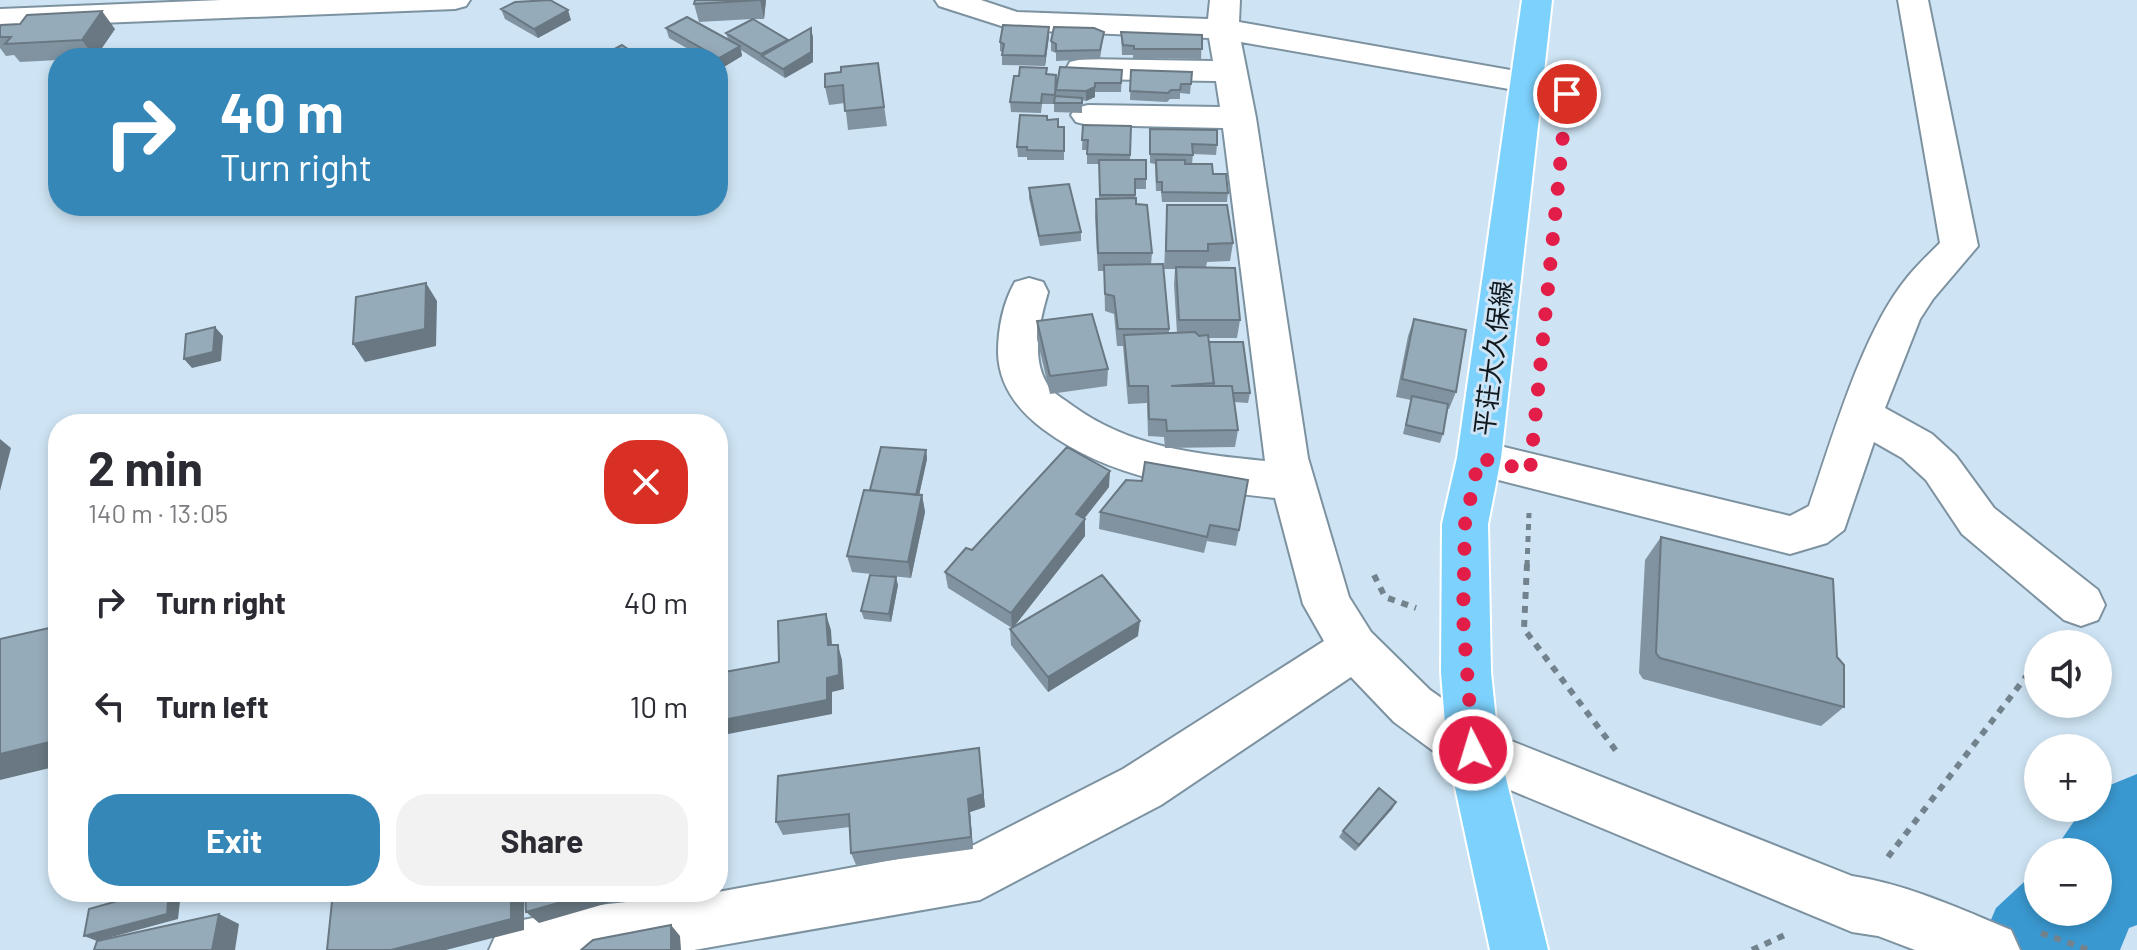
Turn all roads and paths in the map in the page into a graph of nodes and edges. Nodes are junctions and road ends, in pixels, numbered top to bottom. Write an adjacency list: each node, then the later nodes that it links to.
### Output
1 (455, 0): 6 (street)
2 (950, 0): 5 (street)
3 (1537, 0): 9 (main road, 平荘大久保線)
4 (1913, 0): 13 (street)
5 (1224, 14): 8 (street); 9 (street)
6 (0, 18)
7 (1082, 69): 8 (street)
8 (1229, 71): 11 (street)
9 (1526, 82): 14 (main road, 平荘大久保線)
10 (1088, 115): 11 (street)
11 (1239, 118): 16 (street)
12 (1029, 292): 16 (street)
13 (1861, 415): 15 (street); 17 (street)
14 (1479, 458): 15 (street); 20 (main road, 平荘大久保線)
15 (1530, 471): 21 (path)
16 (1293, 482): 18 (street)
17 (2081, 605)
18 (1354, 647): 20 (street); 24 (street)
19 (2024, 681): 22 (path)
20 (1473, 750): 22 (street); 25 (main road, 平荘大久保線)
21 (1619, 754)
22 (1865, 906): 23 (street)
23 (2010, 939): 26 (path)
24 (518, 950)
25 (1519, 950)
26 (2089, 950)

